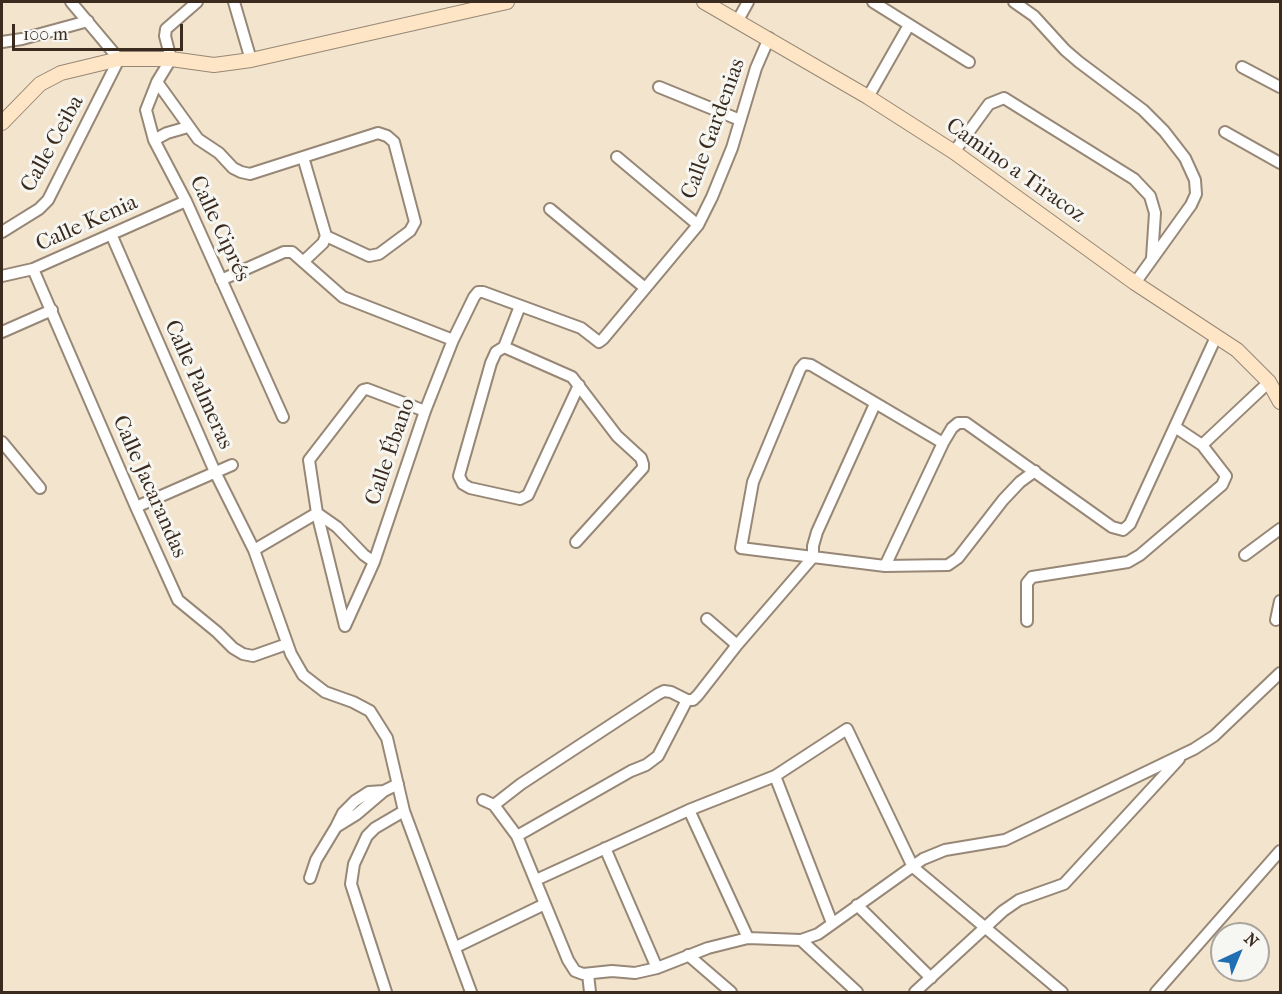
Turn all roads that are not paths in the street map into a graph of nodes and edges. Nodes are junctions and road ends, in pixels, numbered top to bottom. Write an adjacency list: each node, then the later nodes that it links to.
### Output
1 (71, 2): 10 (street)
2 (197, 2): 17 (street)
3 (234, 2): 18 (street)
4 (507, 2): 9 (street)
5 (704, 2): 11 (street, Camino a Tiracoz)
6 (748, 2): 11 (street)
7 (875, 2): 12 (street)
8 (1014, 2): 40 (street)
9 (469, 6): 18 (street)
10 (88, 21): 15 (street); 16 (street)
11 (738, 21): 14 (street, Camino a Tiracoz)
12 (909, 25): 19 (street); 24 (street)
13 (2, 33): 15 (street)
14 (770, 38): 24 (street, Camino a Tiracoz); 25 (street, Calle Gardenias)
15 (7, 41)
16 (119, 59): 17 (street); 26 (street); 37 (street, Calle Ceiba)
17 (171, 59): 18 (street); 21 (street, Calle Ciprés)
18 (251, 60)
19 (969, 62)
20 (1242, 67): 23 (street)
21 (157, 82): 27 (street); 29 (street, Calle Ciprés)
22 (659, 87): 25 (street)
23 (1281, 87)
24 (868, 97): 30 (street, Camino a Tiracoz)
25 (740, 120): 36 (street, Calle Gardenias)
26 (2, 123)
27 (188, 128): 29 (street); 31 (street)
28 (1225, 132): 33 (street)
29 (154, 140): 34 (street, Calle Ciprés)
30 (954, 152): 40 (street); 45 (street, Camino a Tiracoz)
31 (303, 157): 39 (street); 39 (street)
32 (617, 157): 36 (street)
33 (1281, 163)
34 (186, 201): 38 (street, Calle Kenia); 44 (street, Calle Ciprés)
35 (550, 209): 46 (street)
36 (698, 225): 46 (street, Calle Gardenias)
37 (2, 232)
38 (111, 234): 42 (street, Calle Kenia); 65 (street, Calle Palmeras)
39 (326, 236): 41 (street)
40 (1152, 258): 45 (street)
41 (304, 261): 44 (street); 51 (street)
42 (33, 269): 43 (street, Calle Kenia); 48 (street, Calle Jacarandas)
43 (2, 276)
44 (221, 280): 58 (street, Calle Ciprés)
45 (1135, 283): 50 (street, Camino a Tiracoz)
46 (645, 288): 47 (street, Calle Gardenias)
47 (519, 306): 51 (street, Calle Ébano); 52 (street)
48 (52, 310): 49 (street); 67 (street, Calle Jacarandas)
49 (2, 332)
50 (1216, 336): 53 (street, Camino a Tiracoz); 59 (street)
51 (453, 340): 57 (street, Calle Ébano)
52 (504, 347): 54 (street); 54 (street)
53 (1269, 382): 55 (street, Camino a Tiracoz); 62 (street)
54 (579, 385): 70 (street)
55 (1281, 402)
56 (875, 404): 61 (street); 73 (street); 73 (street)
57 (425, 411): 68 (street); 74 (street, Calle Ébano)
58 (283, 417)
59 (1174, 427): 62 (street); 64 (street)
60 (2, 442): 66 (street)
61 (943, 443): 64 (street); 75 (street)
62 (1202, 445): 79 (street)
63 (232, 465): 65 (street)
64 (1035, 471): 75 (street)
65 (215, 472): 67 (street); 71 (street, Calle Palmeras)
66 (40, 488)
67 (136, 507): 80 (street, Calle Jacarandas)
68 (317, 513): 71 (street); 74 (street); 74 (street, Calle Ébano)
69 (1281, 529): 72 (street)
70 (576, 542)
71 (254, 550): 80 (street, Calle Palmeras)
72 (1245, 555)
73 (813, 557): 75 (street); 81 (street)
74 (374, 562)
75 (885, 566)
76 (1281, 601): 78 (street)
77 (707, 619): 81 (street)
78 (1276, 620)
79 (1027, 621)
80 (287, 644): 86 (street, Calle Palmeras)
81 (737, 645): 83 (street)
82 (1281, 673): 84 (street)
83 (687, 700): 88 (street); 91 (street)
84 (1183, 754): 94 (street); 100 (street)
85 (775, 776): 89 (street); 94 (street); 99 (street)
86 (398, 784): 90 (street, Calle Palmeras); 95 (street)
87 (483, 800): 88 (street)
88 (494, 805): 91 (street)
89 (689, 810): 92 (street); 101 (street)
90 (404, 811): 103 (street, Calle Palmeras); 108 (street)
91 (517, 836): 96 (street)
92 (605, 848): 96 (street); 105 (street)
93 (1281, 851): 115 (street)
94 (912, 867): 98 (street); 100 (street)
95 (310, 878)
96 (536, 880): 97 (street)
97 (545, 904): 103 (street); 106 (street)
98 (857, 904): 99 (street); 107 (street)
99 (832, 923): 102 (street)
100 (986, 927): 107 (street); 114 (street)
101 (748, 938): 102 (street); 104 (street)
102 (801, 940): 112 (street)
103 (456, 947): 109 (street, Calle Palmeras)
104 (688, 955): 105 (street); 111 (street)
105 (657, 968): 106 (street)
106 (588, 974): 110 (street)
107 (931, 978): 113 (street)
108 (386, 993)
109 (471, 993)
110 (590, 993)
111 (731, 993)
112 (857, 993)
113 (915, 993)
114 (1062, 993)
115 (1156, 993)

